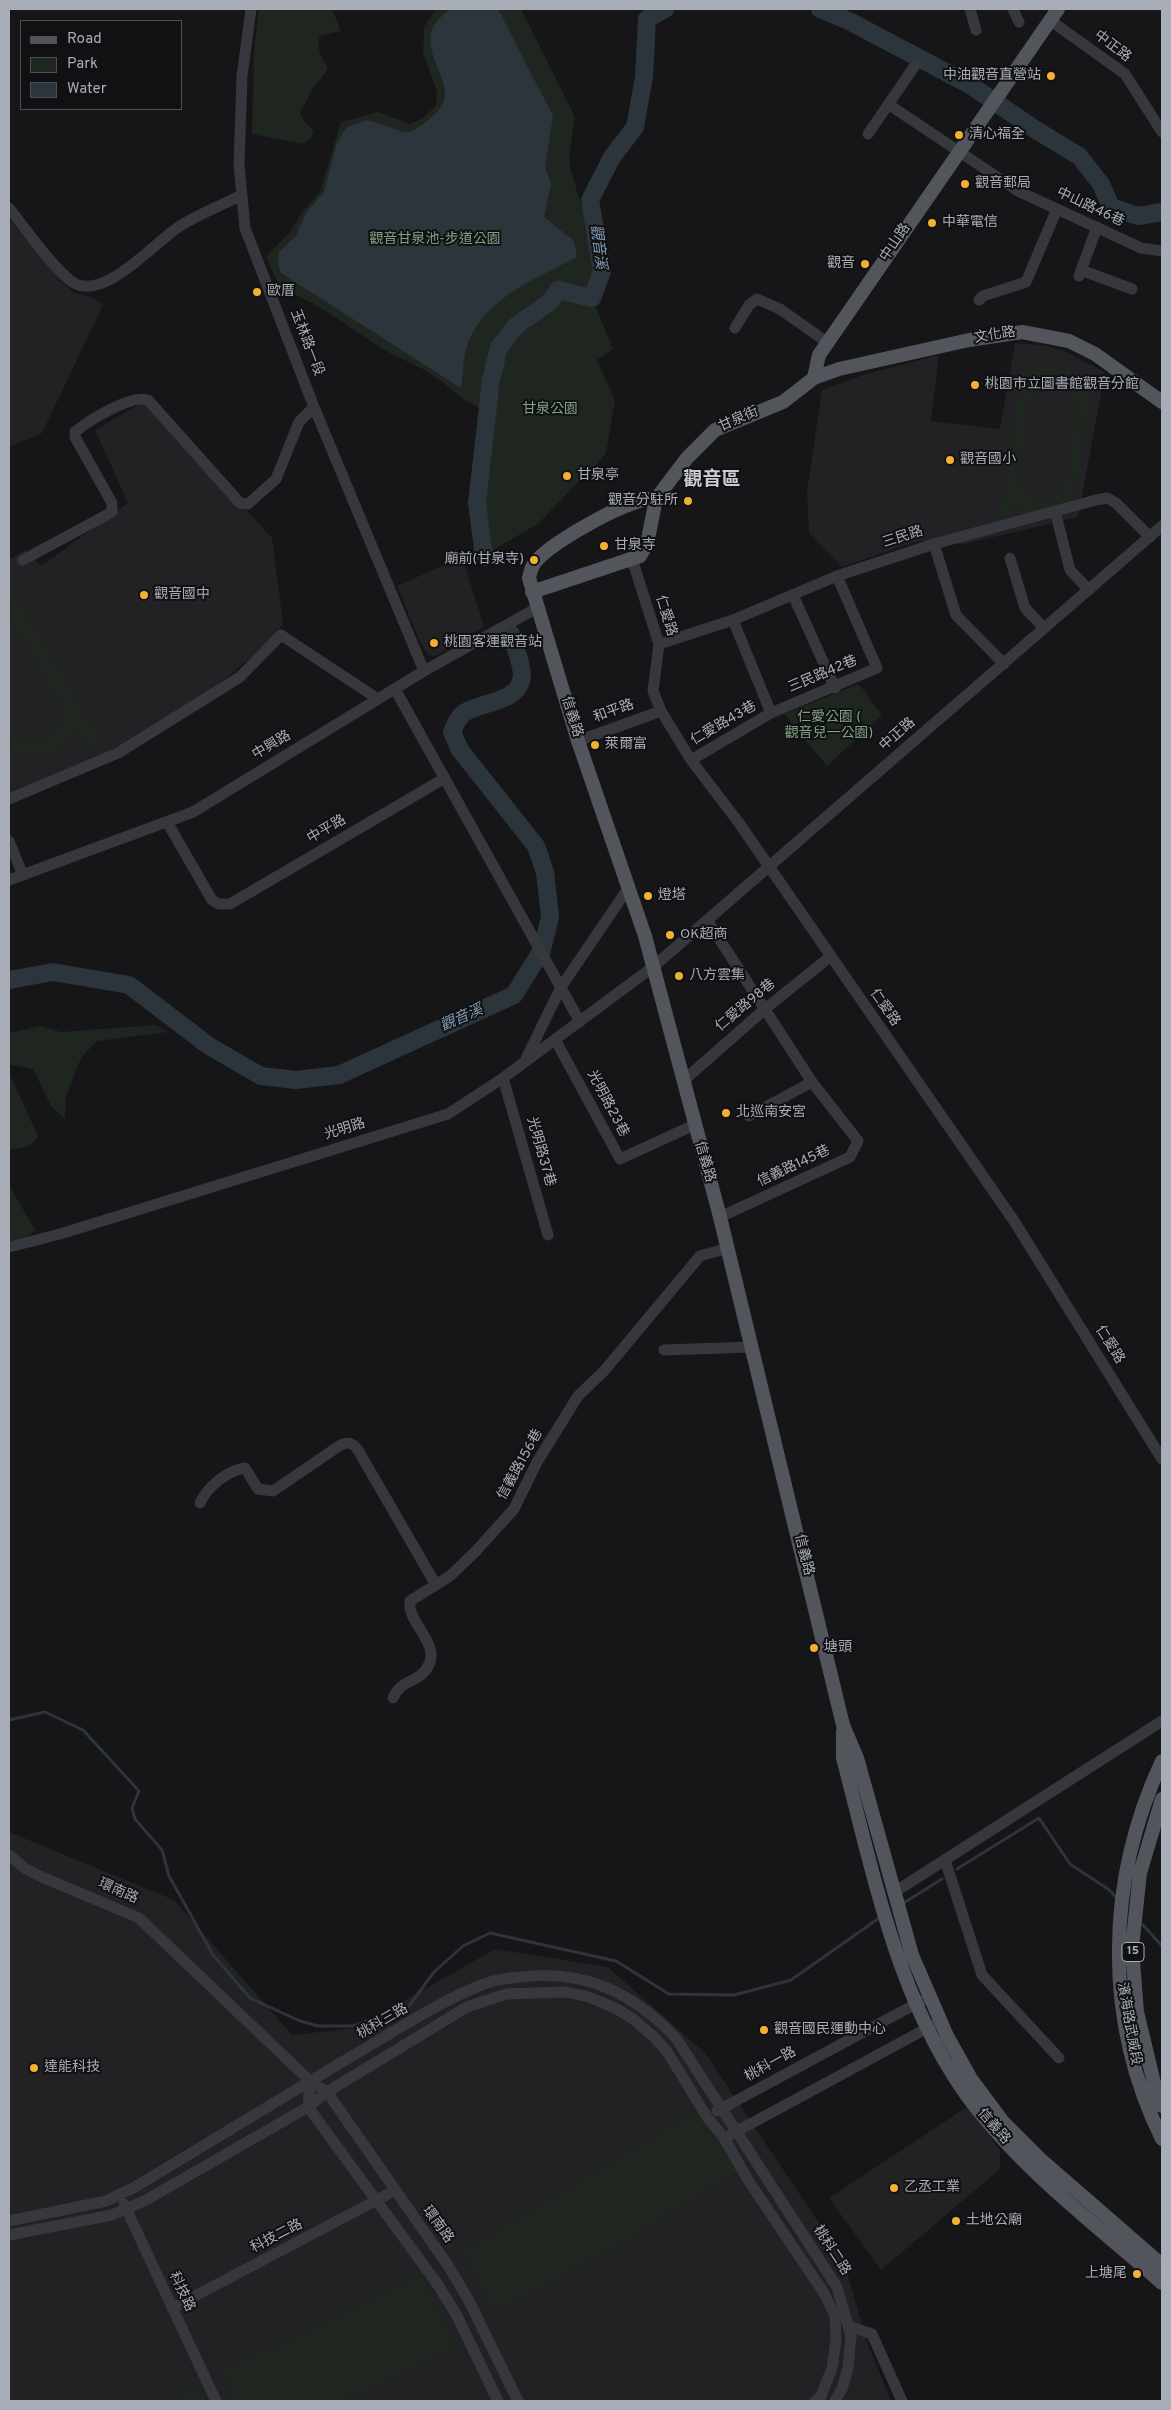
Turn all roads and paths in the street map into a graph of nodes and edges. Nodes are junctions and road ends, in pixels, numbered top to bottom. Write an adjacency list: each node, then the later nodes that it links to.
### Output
1 (251, 9): 12 (street, 玉林路一段)
2 (970, 9): 6 (street)
3 (1013, 9): 5 (street)
4 (1055, 15): 9 (street, 中正路); 11 (main road, 中山路)
5 (1019, 22)
6 (976, 30)
7 (916, 64): 8 (street)
8 (888, 104): 10 (street); 11 (street, 中山路46巷)
9 (1162, 132)
10 (868, 134)
11 (958, 151): 14 (street, 中山路46巷); 20 (main road, 中山路)
12 (242, 195): 13 (street); 23 (street, 玉林路一段)
13 (9, 208)
14 (1057, 209): 15 (street, 中山路46巷); 18 (street)
15 (1097, 227): 16 (street, 中山路46巷); 17 (street)
16 (1162, 250)
17 (1132, 289)
18 (979, 300)
19 (735, 328): 20 (street)
20 (828, 342): 21 (main road, 中山路)
21 (814, 378): 22 (main road, 文化路); 24 (main road, 甘泉街)
22 (1162, 402)
23 (314, 407): 31 (street); 41 (street, 玉林路一段)
24 (656, 499): 30 (main road, 甘泉街); 34 (main road)
25 (1055, 511): 27 (street, 三民路); 28 (street, 三民路); 33 (street)
26 (1162, 526): 27 (street, 中正路)
27 (1150, 537): 33 (street, 中正路)
28 (934, 544): 32 (street, 三民路); 40 (street)
29 (1010, 558): 38 (street)
30 (632, 559): 34 (main road); 39 (street, 仁愛路)
31 (22, 560)
32 (837, 576): 35 (street, 三民路); 42 (street, 三民路42巷)
33 (1089, 590): 38 (street, 中正路)
34 (532, 592): 36 (main road)
35 (793, 595): 37 (street, 三民路); 42 (street)
36 (537, 608): 41 (street, 中興路); 47 (main road, 信義路)
37 (733, 620): 39 (street, 三民路); 46 (street)
38 (1044, 628): 40 (street, 中正路)
39 (659, 644): 45 (street, 仁愛路)
40 (1004, 664): 53 (street, 中正路)
41 (424, 671): 43 (street, 中興路)
42 (835, 688): 46 (street, 三民路42巷)
43 (395, 689): 44 (street, 中興路); 49 (street)
44 (378, 699): 50 (street); 51 (street, 中興路)
45 (661, 711): 47 (street, 和平路); 48 (street, 仁愛路)
46 (771, 713): 48 (street, 仁愛路43巷)
47 (578, 741): 56 (main road, 信義路)
48 (692, 760): 53 (street, 仁愛路)
49 (446, 778): 51 (street, 中平路); 60 (street)
50 (9, 799)
51 (167, 822): 54 (street, 中興路)
52 (9, 841): 54 (street)
53 (769, 866): 57 (street, 中正路); 58 (street, 仁愛路)
54 (23, 874): 55 (street, 中興路)
55 (9, 880)
56 (629, 887): 59 (main road, 信義路); 60 (street)
57 (707, 920): 59 (street, 中正路); 61 (street)
58 (830, 956): 61 (street, 仁愛路98巷); 76 (street, 仁愛路)
59 (653, 967): 62 (street, 光明路); 66 (main road, 信義路)
60 (561, 987): 62 (street); 64 (street)
61 (764, 1009): 66 (street, 仁愛路98巷); 67 (street)
62 (580, 1022): 64 (street, 光明路)
63 (557, 1043): 69 (street, 光明路23巷)
64 (525, 1060): 65 (street, 光明路)
65 (503, 1078): 71 (street, 光明路37巷); 72 (street, 光明路)
66 (683, 1081): 69 (main road, 信義路)
67 (812, 1082): 68 (street); 70 (street, 信義路145巷)
68 (749, 1116)
69 (694, 1125): 70 (main road, 信義路)
70 (720, 1217): 73 (main road, 信義路)
71 (548, 1235)
72 (9, 1247)
73 (728, 1248): 74 (main road, 信義路); 78 (street, 信義路156巷)
74 (752, 1347): 75 (street); 81 (main road, 信義路)
75 (664, 1350)
76 (1162, 1459)
77 (200, 1503): 78 (street)
78 (436, 1585): 79 (street, 信義路156巷)
79 (394, 1698)
80 (1162, 1722): 85 (street)
81 (843, 1725): 86 (main road, 信義路); 87 (main road, 信義路)
82 (1162, 1761): 98 (main road, 濱海路武威段 / 15)
83 (1162, 1799): 92 (main road, 濱海路武威段 / 15)
84 (9, 1855): 90 (street, 環南路)
85 (945, 1860): 86 (street); 89 (street)
86 (894, 1896): 87 (main road, 信義路)
87 (923, 2000): 88 (main road, 信義路); 94 (street, 桃科一路)
88 (934, 2024): 96 (street); 105 (main road, 信義路); 106 (main road, 信義路)
89 (1059, 2058)
90 (310, 2081): 91 (street, 環南路); 93 (street); 94 (street, 桃科三路); 100 (street, 桃科三路)
91 (327, 2092): 93 (street); 95 (street); 99 (street, 環南路)
92 (1162, 2106)
93 (308, 2107): 101 (street); 102 (street)
94 (722, 2109): 95 (street, 桃科一路); 96 (street, 桃科三路)
95 (708, 2117): 97 (street)
96 (736, 2131): 97 (street); 108 (street, 桃科二路)
97 (724, 2138): 112 (street, 桃科二路)
98 (1162, 2139)
99 (394, 2192): 101 (street, 科技二路); 111 (street, 環南路)
100 (120, 2194): 102 (street, 科技路); 103 (street, 桃科三路)
101 (378, 2202): 107 (street, 科技二路); 110 (street)
102 (126, 2209): 104 (street); 107 (street, 科技路)
103 (9, 2221)
104 (9, 2235)
105 (1162, 2265)
106 (1162, 2282)
107 (172, 2308): 109 (street, 科技路)
108 (848, 2326): 113 (street, 桃科二路); 114 (street)
109 (216, 2401)
110 (498, 2401)
111 (518, 2401)
112 (815, 2401)
113 (835, 2401)
114 (902, 2401)

